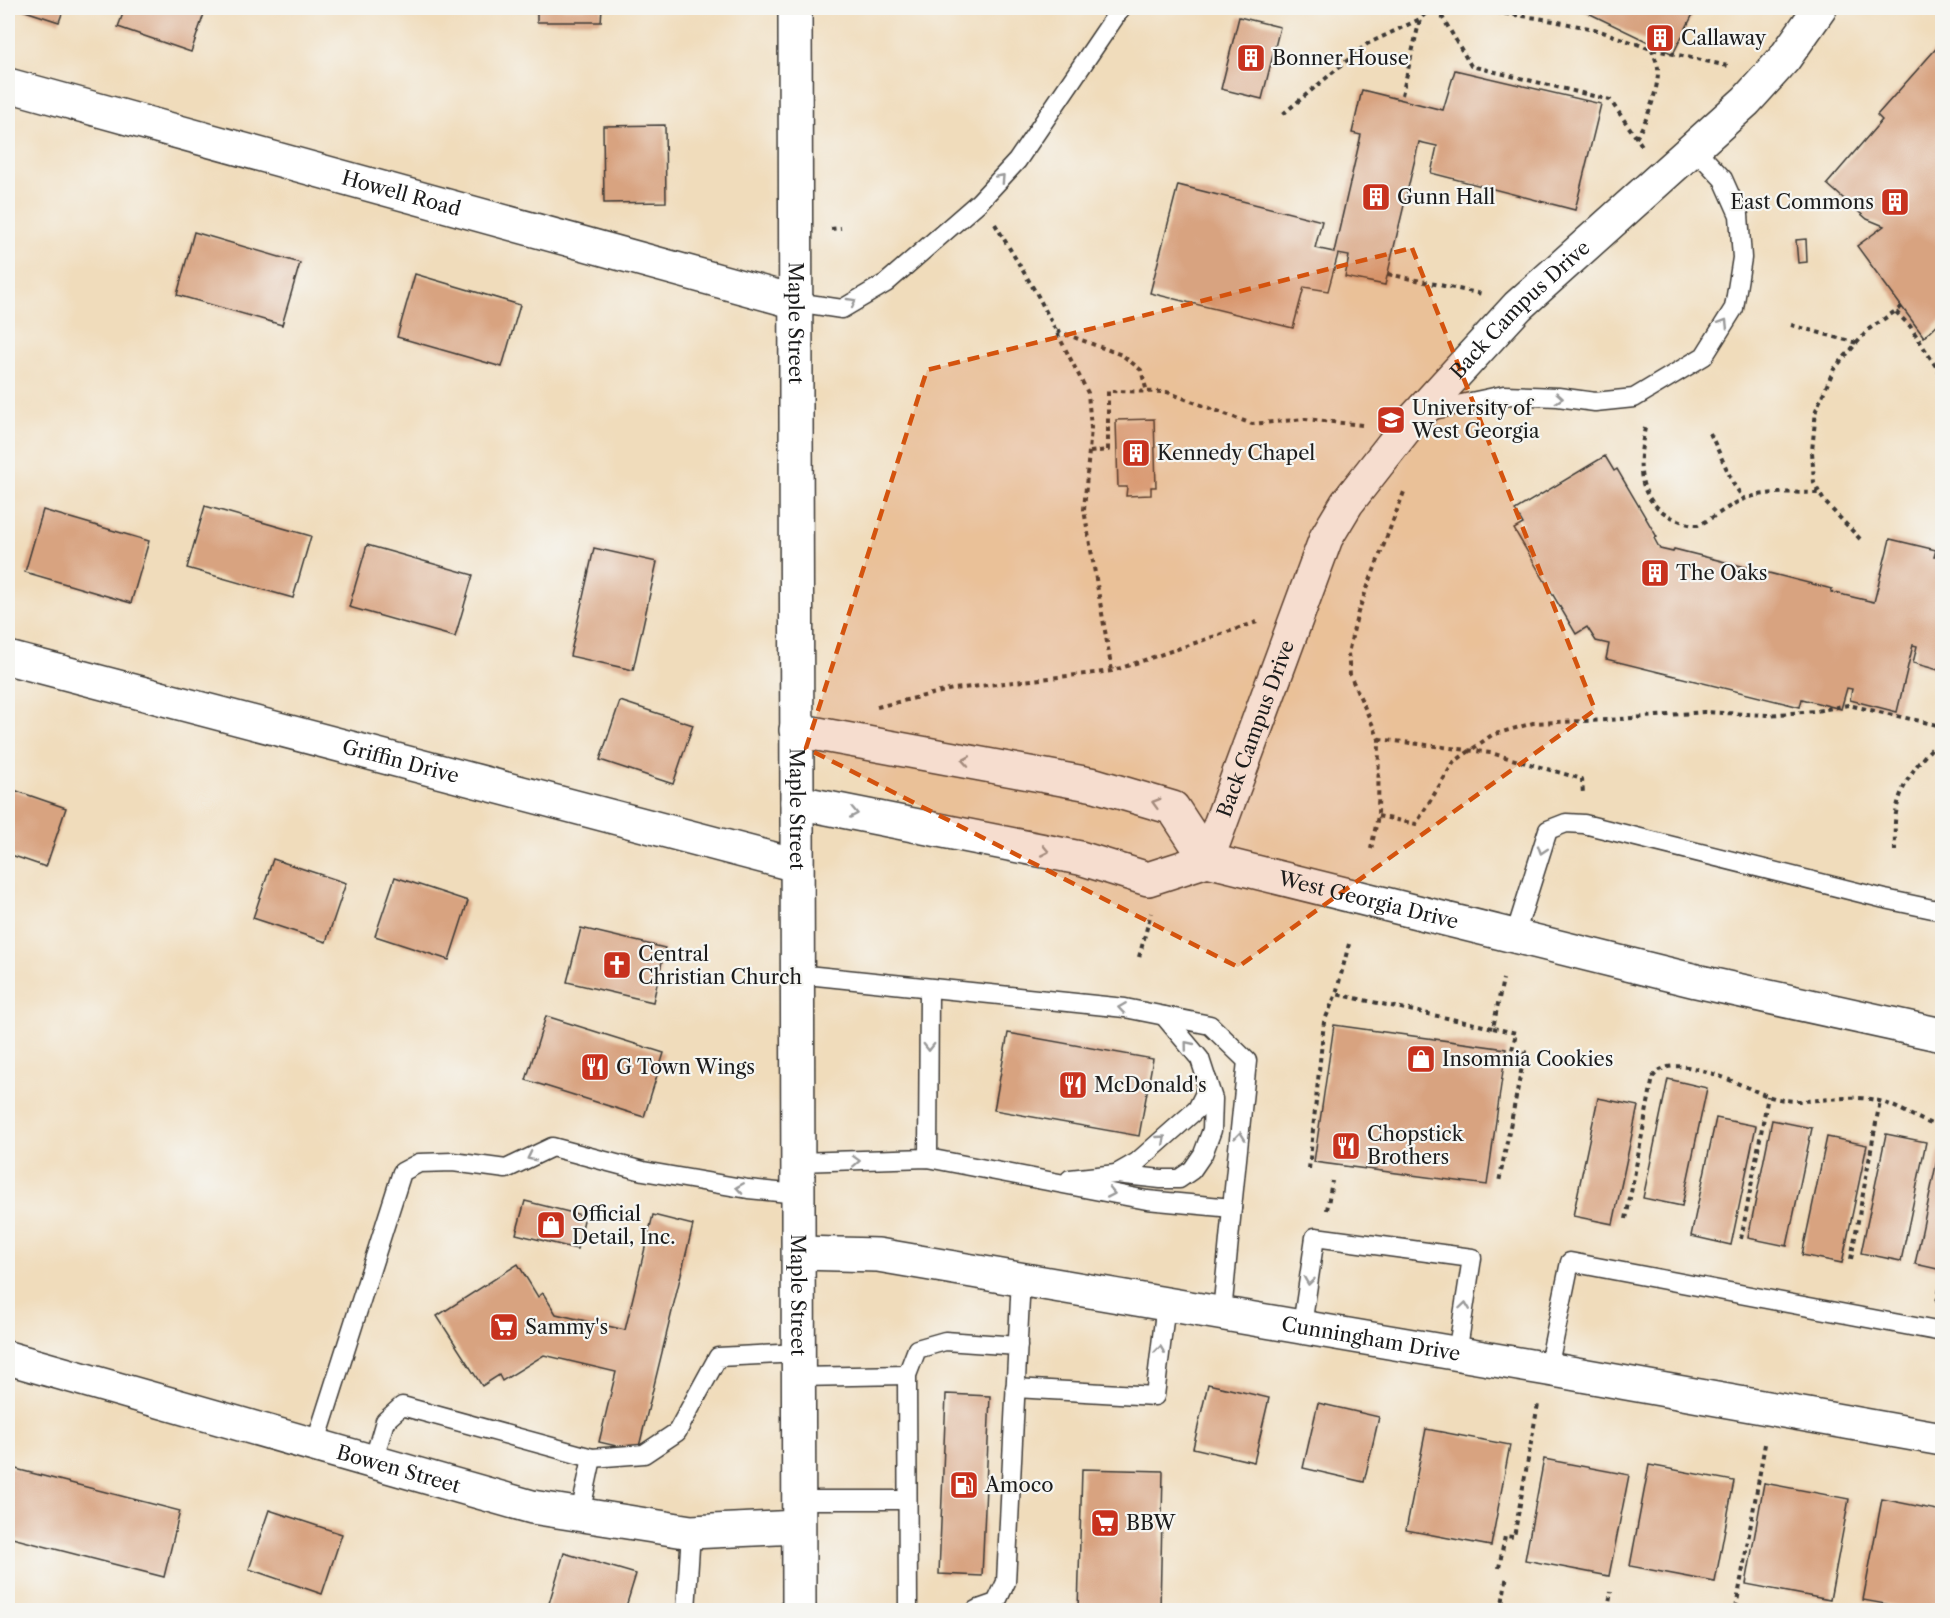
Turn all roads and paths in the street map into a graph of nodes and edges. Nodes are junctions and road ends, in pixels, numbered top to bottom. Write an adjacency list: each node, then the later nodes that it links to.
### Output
1 (795, 8): 21 (street, Maple Street)
2 (1121, 8): 16 (lane, one-way to 2)
3 (1431, 8): 7 (path)
4 (1437, 8): 13 (path)
5 (1460, 8): 8 (path)
6 (1820, 8): 14 (street, Back Campus Drive)
7 (1420, 19): 11 (path); 12 (path)
8 (1652, 49): 9 (path); 13 (path)
9 (1735, 68)
10 (8, 85): 21 (street, Howell Road)
11 (1402, 94)
12 (1283, 114)
13 (1636, 138): 15 (path)
14 (1695, 149): 29 (street, Back Campus Drive); 29 (lane, one-way to 14)
15 (1647, 153)
16 (979, 202): 21 (lane, one-way to 16); 25 (path)
17 (841, 228): 18 (path)
18 (831, 229)
19 (1388, 274): 20 (path)
20 (1486, 295)
21 (796, 302): 43 (street, Maple Street)
22 (1903, 306): 23 (path)
23 (1896, 312): 26 (path); 27 (path)
24 (1791, 325): 26 (path)
25 (1056, 331): 28 (path); 33 (path)
26 (1857, 343): 35 (path)
27 (1942, 376)
28 (1146, 392): 31 (path); 33 (path)
29 (1419, 413): 51 (street, Back Campus Drive)
30 (1645, 428): 36 (path)
31 (1368, 429)
32 (1710, 433): 36 (path)
33 (1090, 452): 40 (path)
34 (1405, 490): 44 (path)
35 (1820, 493): 36 (path); 37 (path)
36 (1744, 499)
37 (1860, 539)
38 (1258, 622): 40 (path)
39 (8, 658): 52 (street, Griffin Drive)
40 (1112, 671): 41 (path)
41 (875, 707)
42 (1942, 726): 48 (path)
43 (796, 730): 47 (street, Maple Street); 51 (street, one-way to 43)
44 (1379, 739): 46 (path); 48 (path)
45 (1942, 740): 50 (path)
46 (1582, 779)
47 (797, 802): 51 (street, one-way to 51); 52 (street, Maple Street)
48 (1378, 816): 49 (path)
49 (1371, 849)
50 (1895, 851)
51 (1207, 860): 55 (street, West Georgia Drive)
52 (796, 865): 58 (street, Maple Street)
53 (1153, 903): 57 (path)
54 (1942, 911): 55 (lane, one-way to 55)
55 (1515, 935): 64 (street, West Georgia Drive)
56 (1349, 944): 61 (path)
57 (1139, 957)
58 (797, 974): 60 (lane); 72 (street, Maple Street)
59 (1503, 979): 63 (path)
60 (929, 989): 62 (lane, one-way to 60); 69 (lane, one-way to 69)
61 (1336, 994): 63 (path); 70 (path)
62 (1164, 1016): 65 (lane, one-way to 62); 75 (lane, one-way to 62)
63 (1493, 1028): 74 (path)
64 (1942, 1035)
65 (1207, 1078): 71 (lane, one-way to 65); 71 (lane)
66 (1768, 1096): 67 (path); 76 (path); 77 (path)
67 (1880, 1101): 68 (path); 79 (path)
68 (1942, 1127)
69 (928, 1158): 72 (lane, one-way to 69); 73 (lane)
70 (1309, 1169)
71 (1116, 1174): 73 (lane)
72 (798, 1178): 78 (street, Maple Street); 95 (lane, one-way to 95)
73 (1051, 1181): 75 (lane, one-way to 75)
74 (1499, 1182)
75 (1232, 1208): 82 (lane)
76 (1626, 1219)
77 (1741, 1239)
78 (799, 1253): 80 (street, Cunningham Drive); 88 (street, Maple Street)
79 (1851, 1259)
80 (1021, 1278): 81 (street, Cunningham Drive); 85 (lane)
81 (1166, 1304): 82 (street, Cunningham Drive); 91 (lane, one-way to 81)
82 (1222, 1313): 83 (street, Cunningham Drive)
83 (1302, 1326): 86 (street, Cunningham Drive); 86 (lane, one-way to 83)
84 (1942, 1332): 89 (lane)
85 (1018, 1346): 90 (lane); 91 (lane)
86 (1457, 1354): 89 (street, Cunningham Drive)
87 (8, 1358): 95 (street, Bowen Street)
88 (798, 1365): 90 (lane); 96 (lane); 99 (street, Maple Street)
89 (1548, 1369): 93 (street, Cunningham Drive)
90 (907, 1375): 98 (lane)
91 (1016, 1388): 109 (lane)
92 (1538, 1403): 102 (path)
93 (1942, 1439)
94 (1766, 1443): 105 (path)
95 (315, 1445): 97 (street, Bowen Street)
96 (592, 1458): 97 (lane); 100 (lane)
97 (373, 1462): 100 (street, Bowen Street)
98 (908, 1500): 99 (lane); 108 (lane)
99 (798, 1513): 101 (street, Bowen Street); 107 (street, Maple Street)
100 (580, 1514): 101 (street, Bowen Street)
101 (691, 1532): 106 (lane)
102 (1499, 1568)
103 (1507, 1575): 110 (path)
104 (1611, 1591): 111 (path)
105 (1737, 1608)
106 (687, 1611)
107 (799, 1611)
108 (908, 1611)
109 (976, 1611)
110 (1501, 1611)
111 (1608, 1611)

